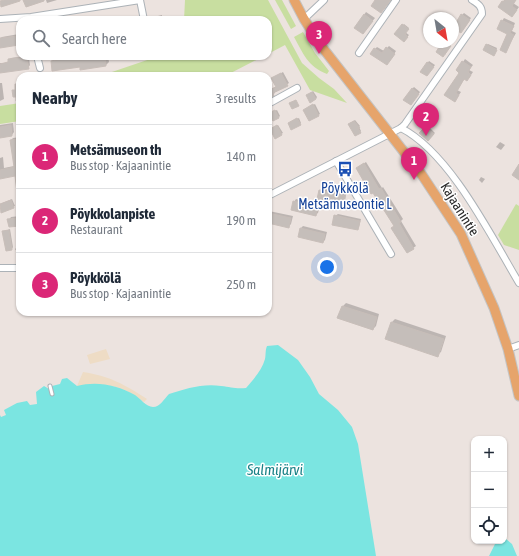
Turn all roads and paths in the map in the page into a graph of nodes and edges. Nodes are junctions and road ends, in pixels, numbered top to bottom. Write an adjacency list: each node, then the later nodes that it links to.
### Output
1 (140, 0): 6 (street); 7 (street)
2 (294, 0): 9 (main road, Kajaanintie)
3 (324, 0): 9 (street)
4 (396, 0): 11 (street)
5 (472, 0): 16 (street)
6 (44, 16)
7 (143, 16)
8 (16, 18): 10 (street)
9 (304, 18): 17 (main road, Kajaanintie)
10 (0, 19)
11 (358, 53)
12 (38, 60): 13 (street)
13 (40, 68)
14 (297, 88): 15 (street)
15 (272, 102)
16 (401, 128): 17 (street); 23 (street)
17 (390, 134): 18 (street); 25 (main road, Kajaanintie)
18 (336, 161): 19 (street); 20 (street)
19 (272, 194)
20 (391, 254)
21 (0, 268): 22 (street)
22 (16, 268)
23 (519, 283)
24 (519, 345): 25 (street)
25 (508, 349): 28 (main road, Kajaanintie)
26 (50, 386): 27 (lane)
27 (52, 394)
28 (519, 396)

